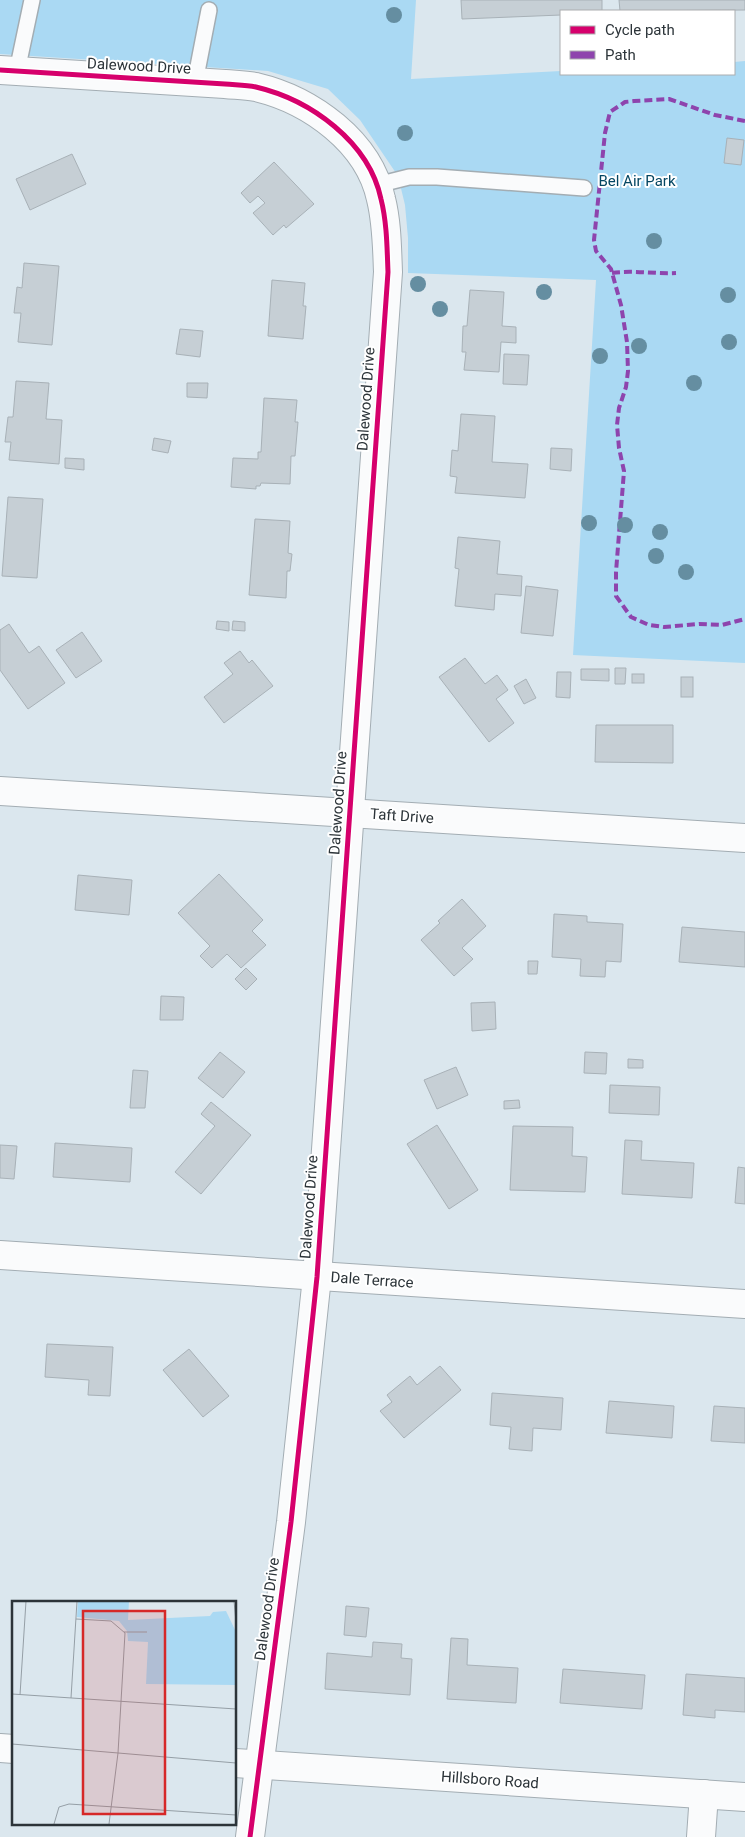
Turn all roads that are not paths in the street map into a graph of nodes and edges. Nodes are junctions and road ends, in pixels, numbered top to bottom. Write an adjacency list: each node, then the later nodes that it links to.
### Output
1 (32, 0): 3 (lane)
2 (209, 10): 4 (lane)
3 (8, 70): 4 (street, Dalewood Drive)
4 (195, 82): 5 (street, Dalewood Drive)
5 (376, 185): 6 (lane); 8 (street, Dalewood Drive)
6 (584, 188)
7 (0, 790): 8 (street, Taft Drive)
8 (349, 813): 9 (street, Taft Drive); 11 (street, Dalewood Drive)
9 (745, 838)
10 (0, 1255): 11 (street, Dale Terrace)
11 (317, 1277): 12 (street, Dale Terrace); 13 (street, Dalewood Drive)
12 (745, 1304)
13 (247, 1764): 14 (street, Hillsboro Road); 16 (street, Dalewood Drive)
14 (704, 1794): 15 (street, Hillsboro Road); 17 (street)
15 (745, 1797)
16 (250, 1837)
17 (701, 1837)

